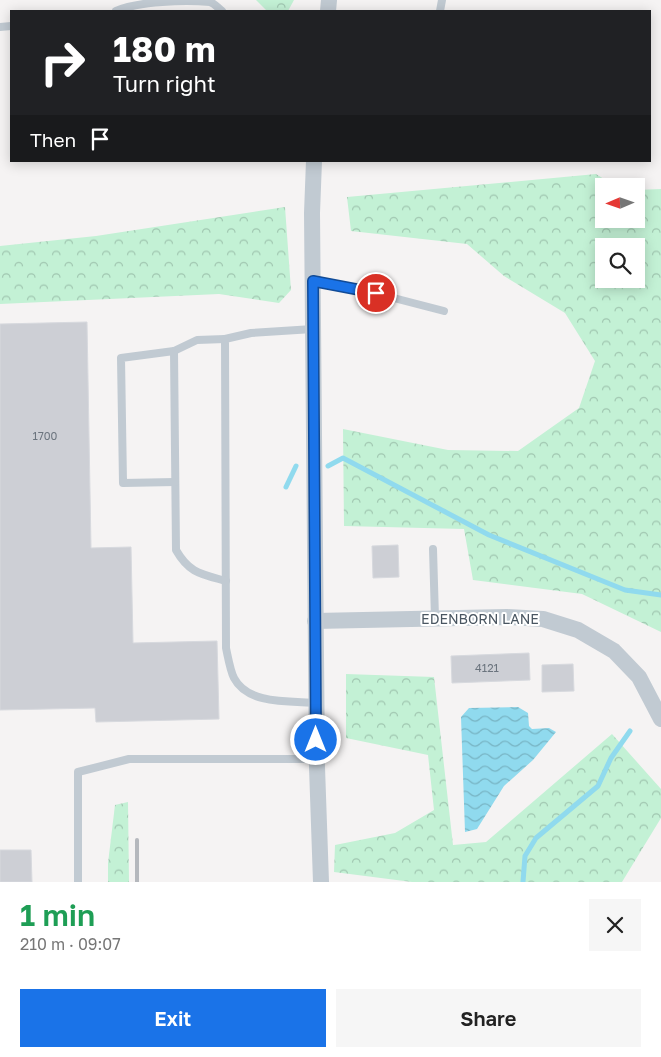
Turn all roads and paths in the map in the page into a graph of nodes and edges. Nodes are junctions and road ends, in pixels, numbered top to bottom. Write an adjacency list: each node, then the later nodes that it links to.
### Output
1 (118, 10): 2 (lane)
2 (221, 10)
3 (314, 162): 4 (street)
4 (313, 281): 5 (lane); 6 (street)
5 (444, 311)
6 (313, 329): 7 (lane); 13 (street)
7 (225, 338): 8 (lane); 11 (lane)
8 (174, 352): 9 (lane); 9 (lane)
9 (175, 482): 11 (lane)
10 (433, 549): 12 (lane)
11 (226, 580): 14 (lane)
12 (435, 618): 13 (street, EDENBORN LANE); 15 (street, EDENBORN LANE)
13 (316, 621): 14 (street)
14 (316, 703): 16 (street)
15 (661, 719)
16 (317, 759): 17 (lane); 18 (street)
17 (78, 882)
18 (321, 882)

